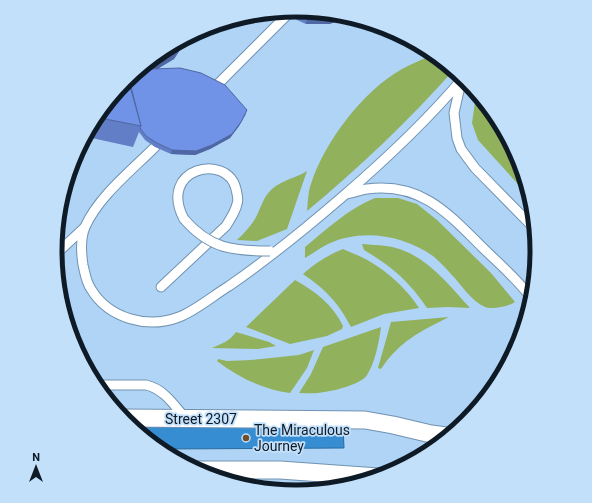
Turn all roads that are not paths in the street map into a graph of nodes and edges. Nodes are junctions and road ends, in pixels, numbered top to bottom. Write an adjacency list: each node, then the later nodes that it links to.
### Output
1 (278, 18): 3 (lane)
2 (284, 18): 3 (lane)
3 (277, 25): 6 (lane)
4 (459, 83): 8 (lane)
5 (461, 85): 9 (lane)
6 (216, 86)
7 (155, 147): 10 (lane)
8 (345, 194): 12 (lane); 14 (lane)
9 (528, 223)
10 (84, 228): 11 (lane); 12 (lane)
11 (62, 248)
12 (274, 251): 13 (lane, bridge)
13 (161, 287)
14 (527, 292)
15 (103, 385): 17 (lane)
16 (131, 418): 17 (street, Street 2307)
17 (185, 418): 18 (street, Street 2307)
18 (442, 435)
19 (212, 470): 20 (street)
20 (252, 471): 21 (street); 22 (street)
21 (230, 476)
22 (364, 476)

